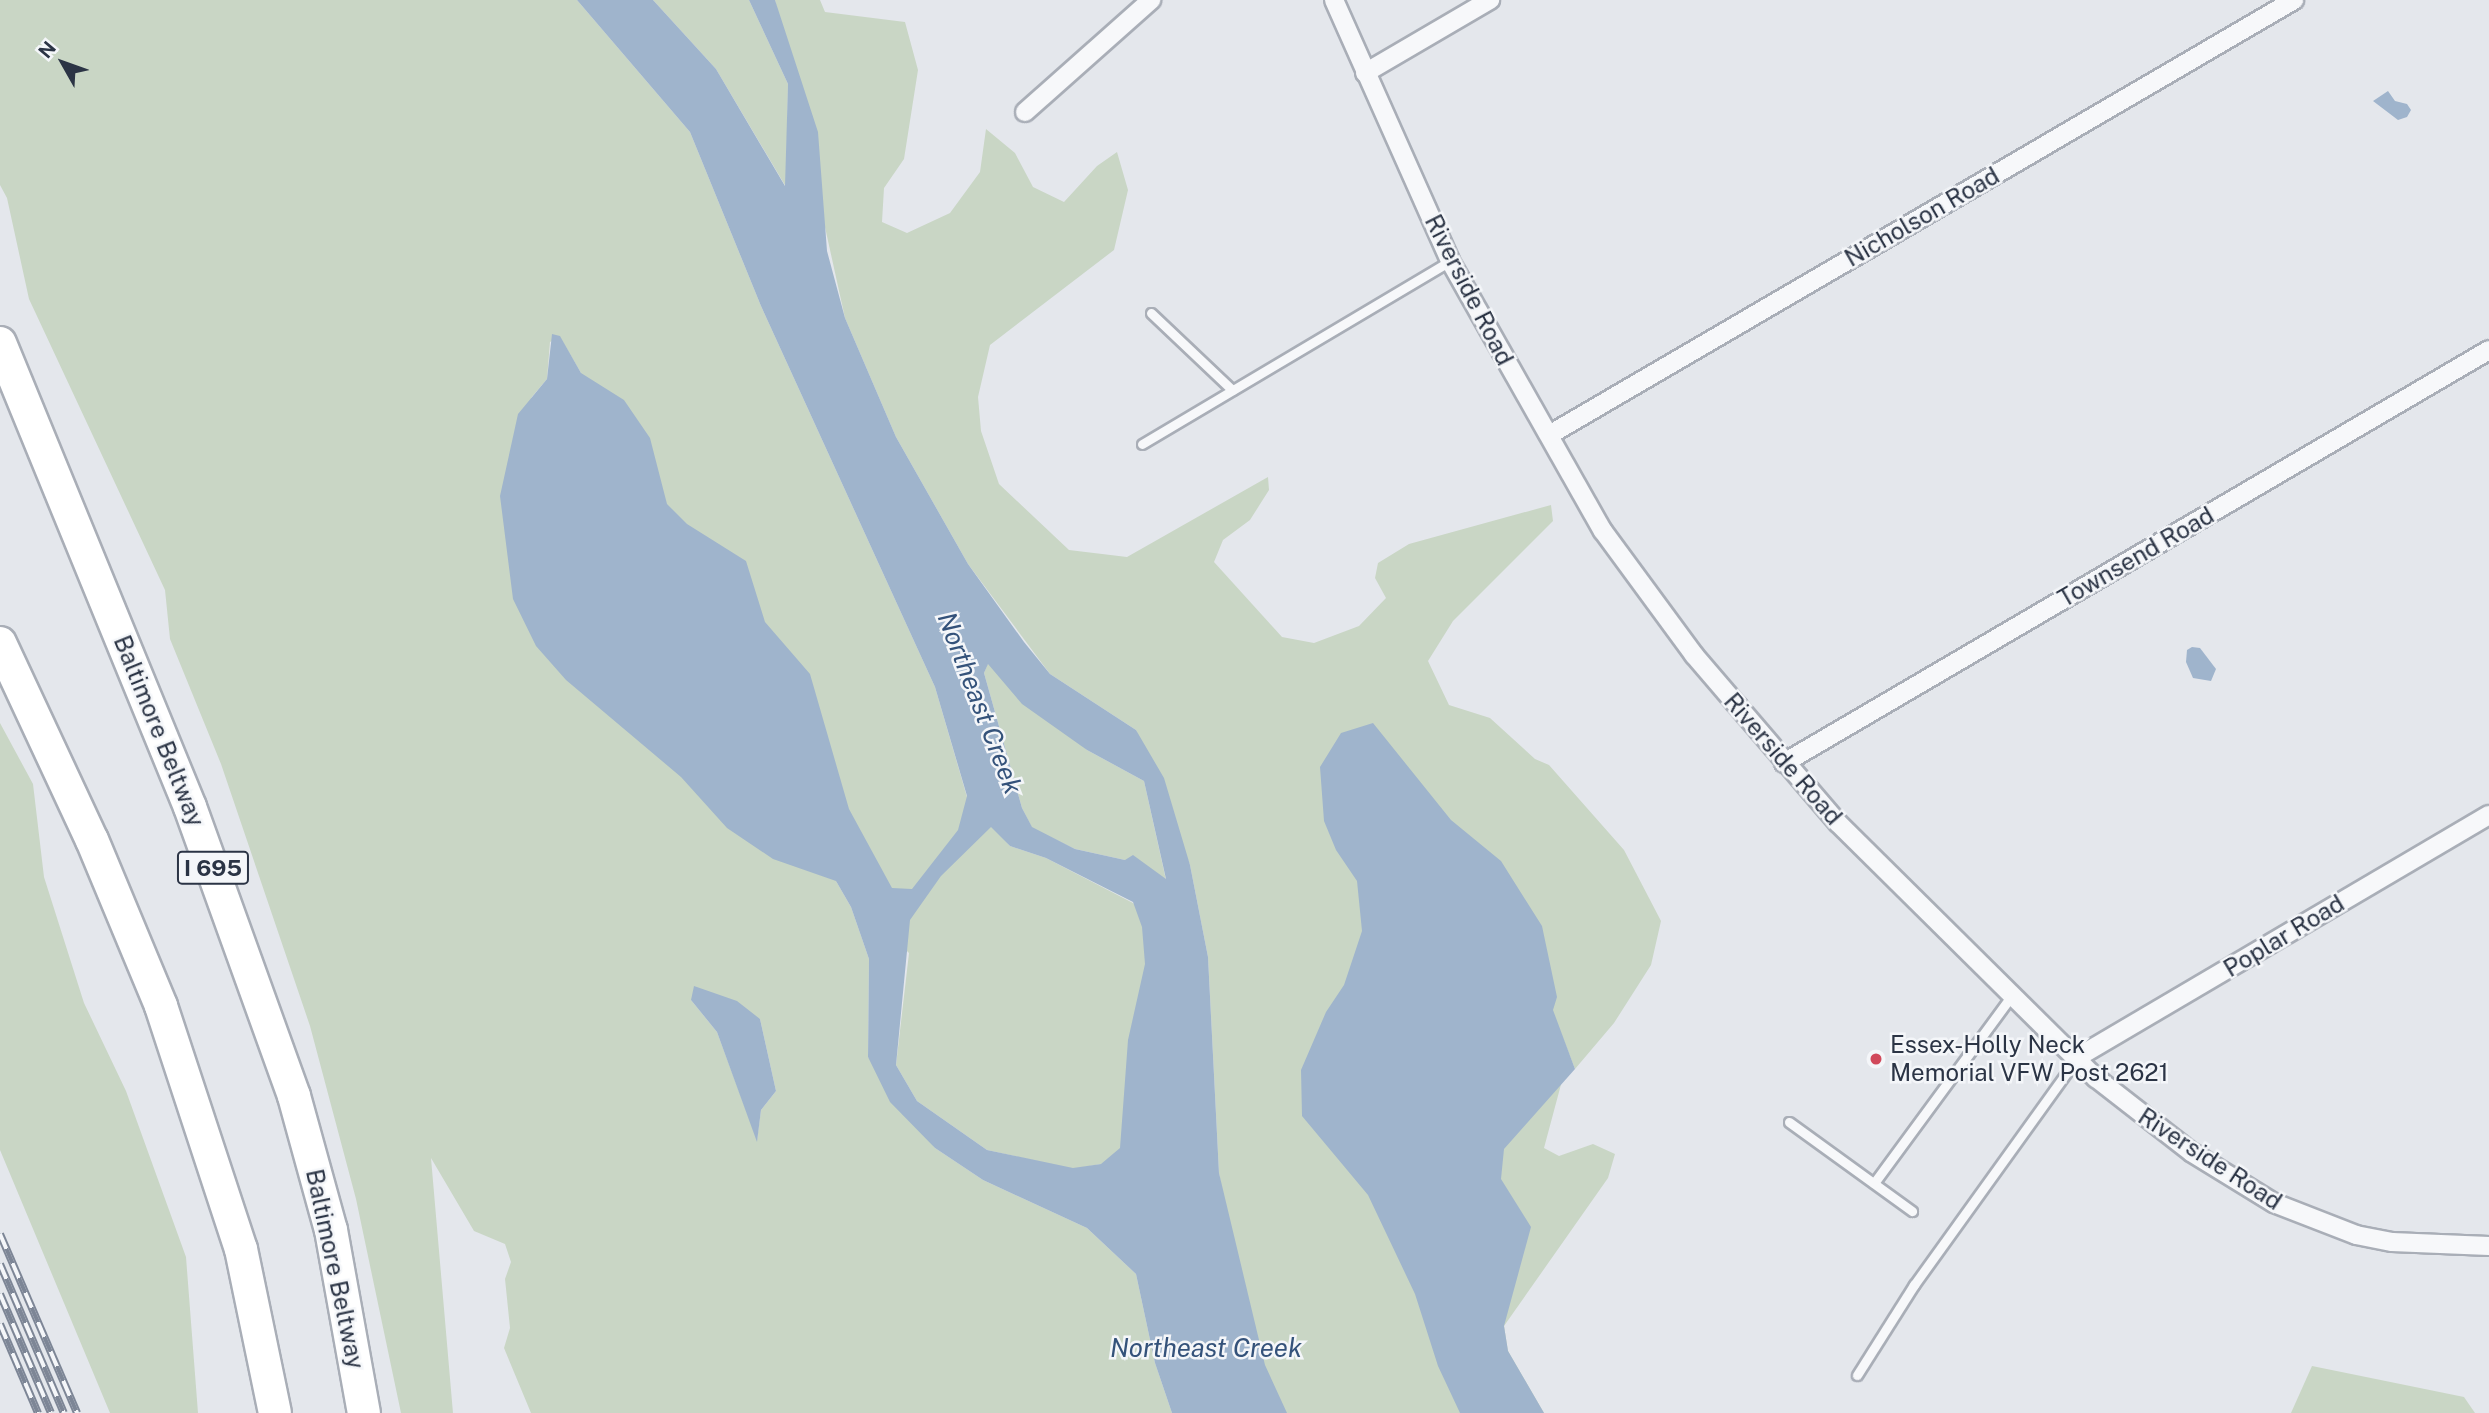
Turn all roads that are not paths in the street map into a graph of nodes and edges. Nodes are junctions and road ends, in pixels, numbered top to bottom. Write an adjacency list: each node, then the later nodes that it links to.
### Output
1 (1151, 0): 6 (street)
2 (1334, 0): 5 (street, Riverside Road)
3 (1490, 0): 5 (street)
4 (2294, 0): 12 (street, Nicholson Road)
5 (1365, 74): 7 (street, Riverside Road)
6 (1025, 111)
7 (1450, 261): 11 (lane); 12 (street, Riverside Road)
8 (1151, 313): 11 (lane)
9 (0, 343): 25 (highway, Baltimore Beltway / I 695)
10 (2489, 350): 15 (street, Townsend Road)
11 (1232, 390): 13 (lane)
12 (1549, 435): 15 (street, Riverside Road)
13 (1142, 444)
14 (0, 642): 24 (highway)
15 (1783, 763): 17 (street, Riverside Road)
16 (2489, 815): 18 (street, Poplar Road)
17 (2012, 995): 18 (street, Riverside Road); 20 (lane)
18 (2078, 1057): 22 (street, Riverside Road); 23 (lane)
19 (1789, 1122): 20 (lane)
20 (1874, 1183): 21 (lane)
21 (1912, 1211)
22 (2489, 1246)
23 (1857, 1375)
24 (275, 1413)
25 (364, 1413)

